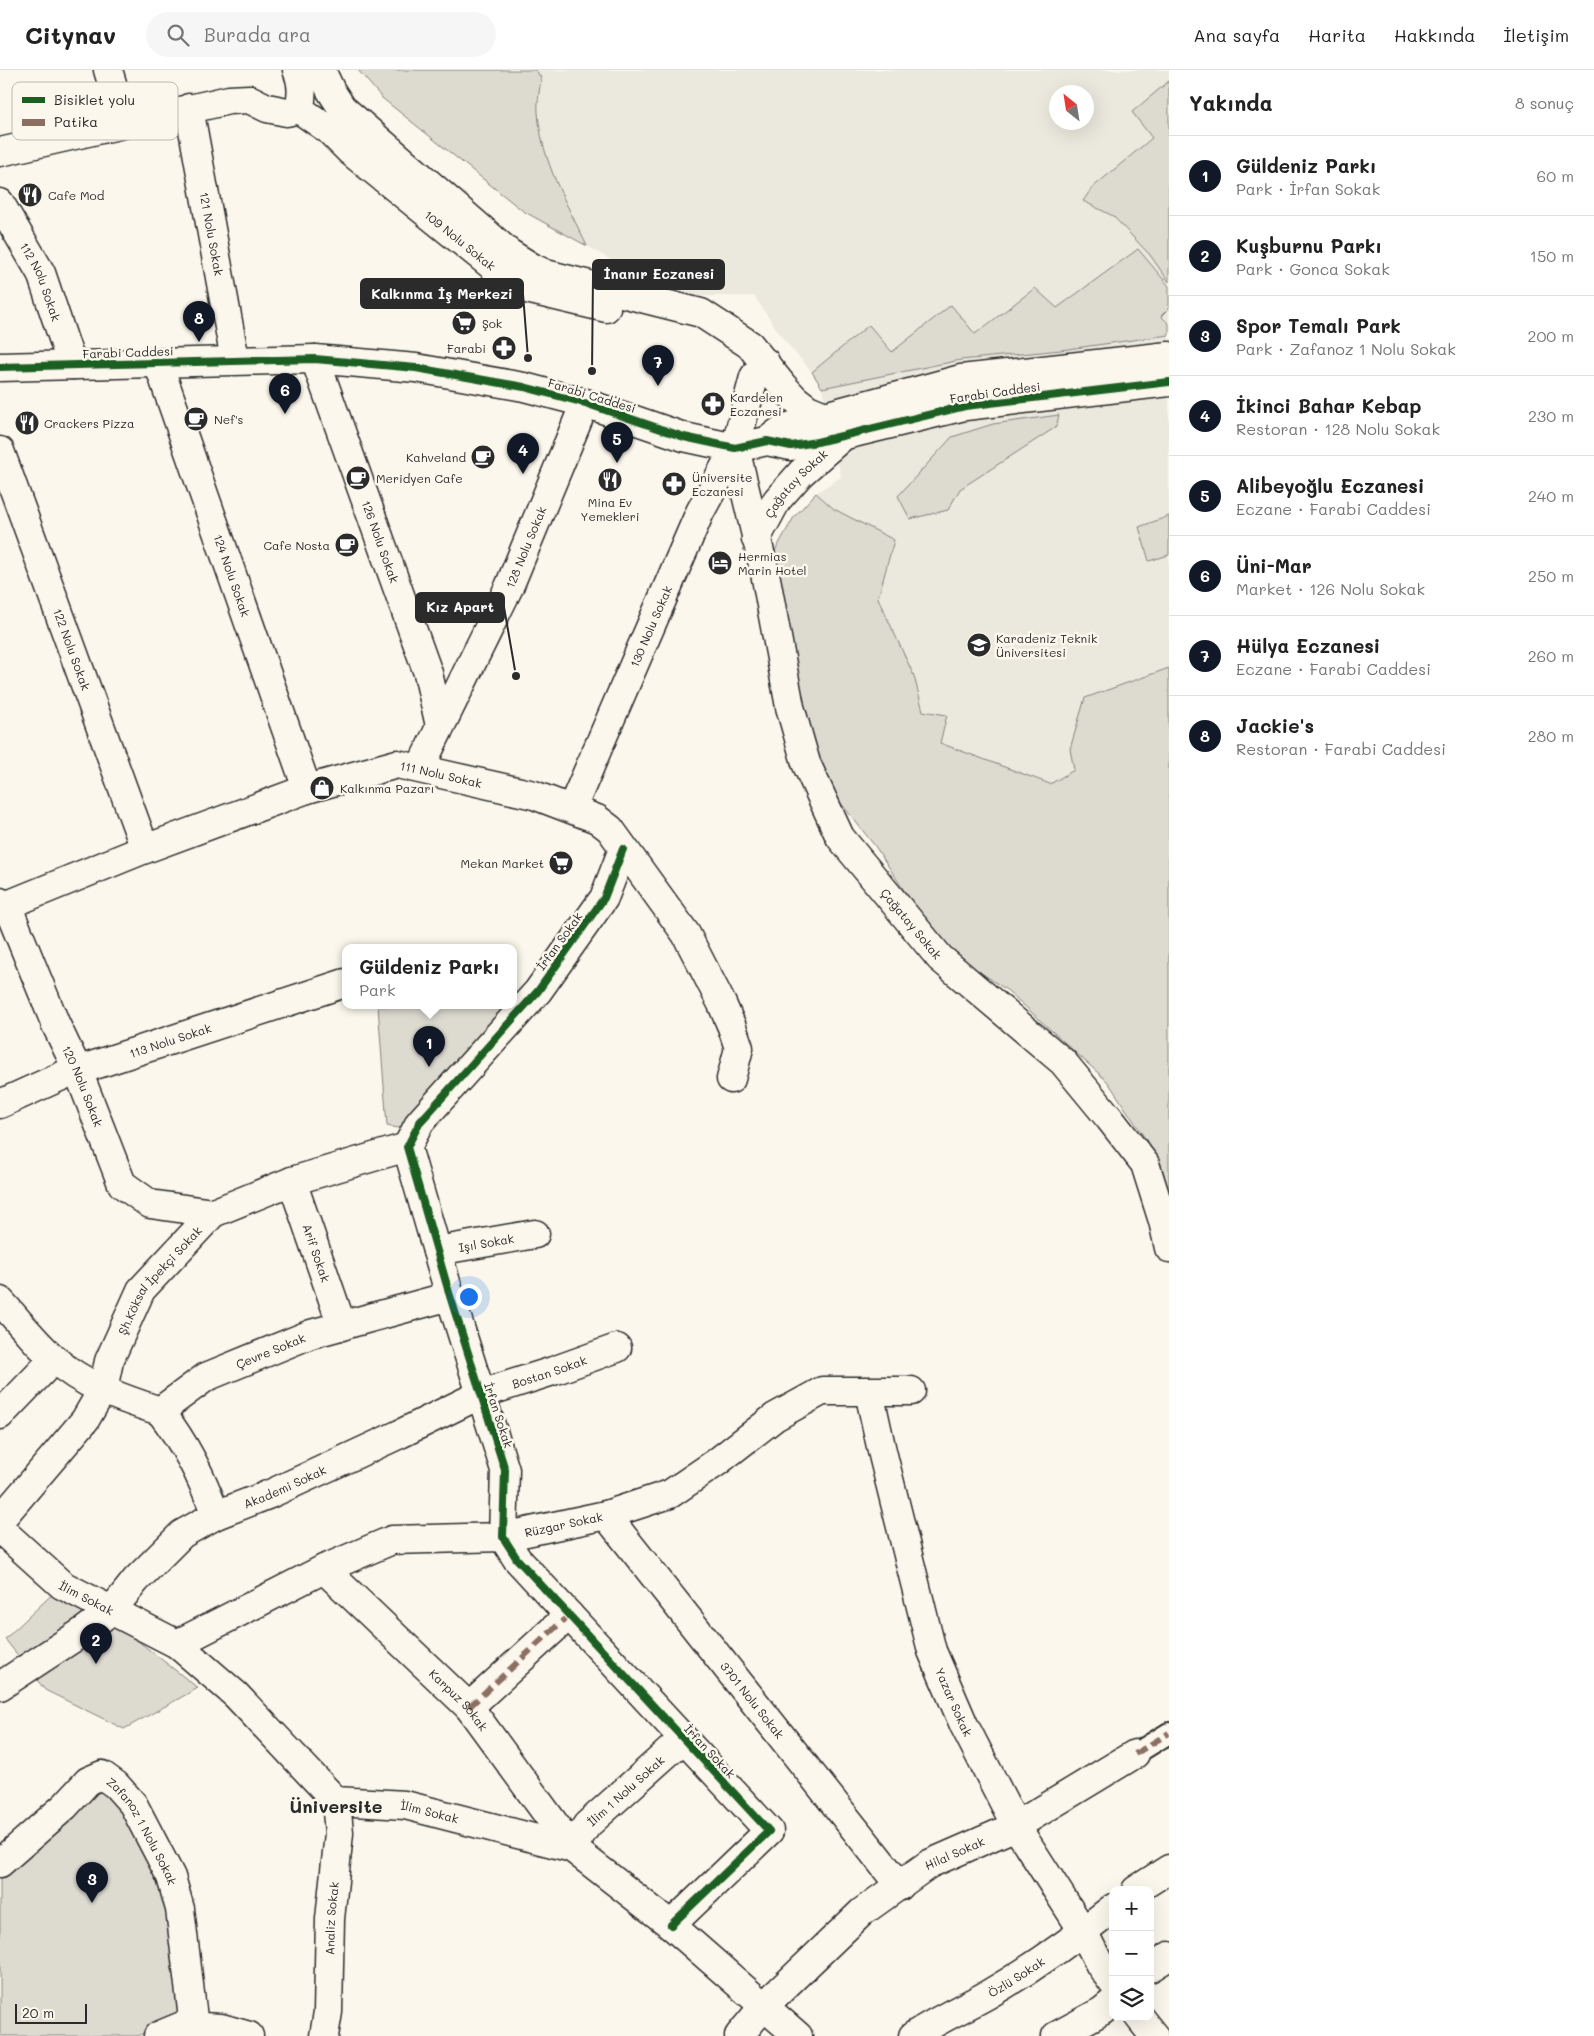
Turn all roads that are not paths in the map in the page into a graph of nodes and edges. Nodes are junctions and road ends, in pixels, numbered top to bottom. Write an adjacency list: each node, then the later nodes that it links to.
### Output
1 (108, 70): 4 (street)
2 (297, 70): 6 (street)
3 (321, 70): 15 (street)
4 (112, 82)
5 (188, 108): 6 (street); 7 (street); 14 (street, 121 Nolu Sokak)
6 (299, 109): 11 (street, 109 Nolu Sokak)
7 (178, 110)
8 (51, 140): 9 (street)
9 (0, 152)
10 (0, 203): 17 (street, 112 Nolu Sokak)
11 (686, 327)
12 (1169, 356): 21 (street, Farabi Caddesi)
13 (315, 358): 14 (street, Farabi Caddesi); 20 (street, Farabi Caddesi); 27 (street, 126 Nolu Sokak)
14 (235, 360): 16 (street, Farabi Caddesi)
15 (765, 362): 21 (street); 24 (street, 130 Nolu Sokak)
16 (158, 363): 17 (street, Farabi Caddesi); 29 (street, 124 Nolu Sokak)
17 (72, 365): 18 (street, Farabi Caddesi)
18 (0, 367)
19 (1169, 382): 22 (street, Farabi Caddesi)
20 (584, 403): 24 (street, Farabi Caddesi); 27 (street, 128 Nolu Sokak)
21 (825, 416): 23 (street, Farabi Caddesi)
22 (843, 436): 23 (street, Farabi Caddesi); 26 (street, Çağatay Sokak)
23 (767, 442): 24 (street, Farabi Caddesi)
24 (735, 448): 26 (street, Çağatay Sokak); 30 (street, 130 Nolu Sokak)
25 (0, 450): 31 (street, 122 Nolu Sokak)
26 (756, 539): 45 (street, Çağatay Sokak)
27 (440, 726): 28 (street, 128 Nolu Sokak)
28 (420, 768): 29 (street, 111 Nolu Sokak); 30 (street, 111 Nolu Sokak)
29 (307, 789): 31 (street, 111 Nolu Sokak)
30 (572, 808): 32 (street, 111 Nolu Sokak)
31 (145, 849): 33 (street, 111 Nolu Sokak)
32 (623, 849): 35 (street, İrfan Sokak); 39 (street, 111 Nolu Sokak)
33 (2, 905): 38 (street, 120 Nolu Sokak)
34 (342, 984): 38 (street, 113 Nolu Sokak)
35 (525, 988): 36 (street, İrfan Sokak)
36 (517, 998)
37 (509, 1009): 41 (street, İrfan Sokak)
38 (78, 1071): 40 (street, 113 Nolu Sokak); 43 (street, 120 Nolu Sokak)
39 (731, 1079)
40 (0, 1104)
41 (407, 1147): 42 (street, Şh.Köksal İpekçi Sokak); 46 (street, İrfan Sokak)
42 (292, 1180): 43 (street, Şh.Köksal İpekçi Sokak); 49 (street, Arif Sokak)
43 (213, 1213): 52 (street, Şh.Köksal İpekçi Sokak)
44 (535, 1234): 46 (street, Işıl Sokak)
45 (1169, 1248)
46 (437, 1251): 47 (street, İrfan Sokak)
47 (450, 1296): 49 (street, Çevre Sokak); 55 (street, İrfan Sokak)
48 (0, 1301): 51 (street)
49 (342, 1326): 56 (street, Çevre Sokak)
50 (617, 1348): 55 (street, Bostan Sokak)
51 (54, 1359): 52 (street); 57 (street)
52 (103, 1389): 56 (street); 60 (street, Şh.Köksal İpekçi Sokak)
53 (911, 1391): 54 (street, Rüzgar Sokak)
54 (869, 1392): 59 (street, Rüzgar Sokak); 73 (street, Yazar Sokak)
55 (481, 1394): 58 (street, Akademi Sokak); 62 (street, İrfan Sokak)
56 (160, 1411): 58 (street)
57 (0, 1415)
58 (216, 1515): 64 (street, Akademi Sokak)
59 (606, 1516): 62 (street, Rüzgar Sokak); 77 (street, 3701 Nolu Sokak)
60 (0, 1520)
61 (0, 1529): 64 (street, İlim Sokak)
62 (504, 1537): 63 (street, Rüzgar Sokak); 65 (street, İrfan Sokak)
63 (324, 1568): 66 (street, Rüzgar Sokak); 68 (street, Karpuz Sokak)
64 (112, 1610): 66 (street, İlim Sokak); 67 (street, Akademi Sokak)
65 (569, 1615): 68 (street); 70 (street, İrfan Sokak)
66 (176, 1644): 72 (street, İlim Sokak)
67 (0, 1686)
68 (469, 1706): 74 (street, Karpuz Sokak)
69 (1169, 1733): 71 (street, Hilal Sokak)
70 (683, 1738): 74 (street, İlim 1 Nolu Sokak); 80 (street, İrfan Sokak)
71 (1135, 1754): 73 (street, Hilal Sokak)
72 (336, 1801): 74 (street, İlim Sokak); 91 (street, Analiz Sokak)
73 (1016, 1826): 77 (street, Hilal Sokak); 81 (street, Yazar Sokak)
74 (572, 1848): 80 (street, İlim Sokak)
75 (0, 1863): 88 (street, Zafanoz 1 Nolu Sokak)
76 (1169, 1869): 78 (street)
77 (900, 1886): 86 (street, Hilal Sokak)
78 (1142, 1886)
79 (1109, 1911): 81 (street, Özlü Sokak)
80 (671, 1925): 86 (street, İlim Sokak)
81 (1083, 1931): 84 (street, Yazar Sokak); 94 (street, Özlü Sokak)
82 (1169, 1956): 83 (street)
83 (1154, 1965)
84 (1109, 1977)
85 (1109, 2005): 95 (street)
86 (763, 2007): 92 (street, Hilal Sokak); 93 (street, İlim Sokak)
87 (1142, 2021): 96 (street)
88 (194, 2027): 89 (street); 90 (street)
89 (158, 2036)
90 (249, 2036)
91 (324, 2036)
92 (739, 2036)
93 (798, 2036)
94 (913, 2036)
95 (1056, 2036)
96 (1154, 2036)

